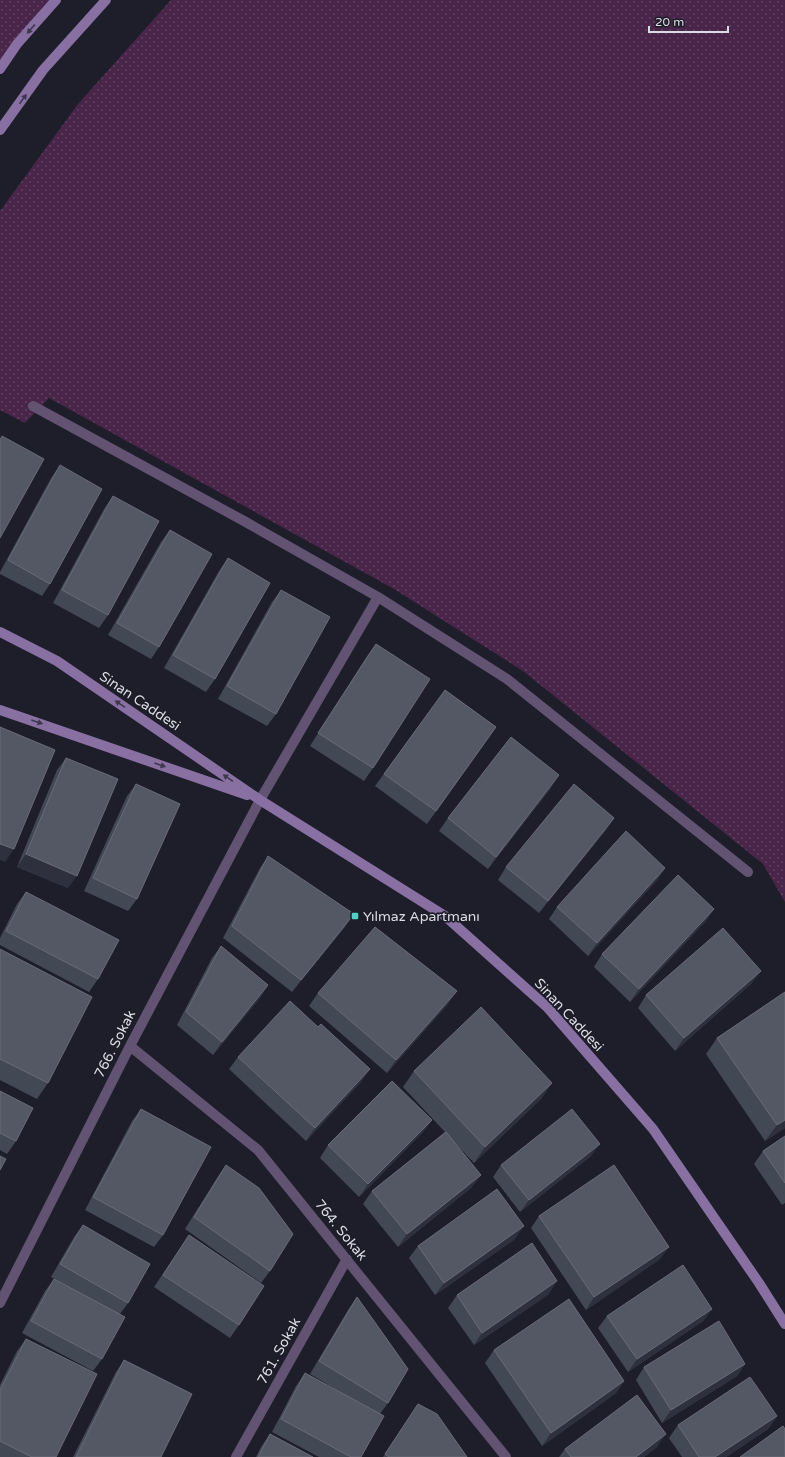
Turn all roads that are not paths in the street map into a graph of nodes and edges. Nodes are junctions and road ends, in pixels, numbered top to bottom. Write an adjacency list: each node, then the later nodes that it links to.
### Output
1 (56, 0): 3 (main road, one-way to 3)
2 (106, 0): 4 (main road, one-way to 2)
3 (0, 69)
4 (0, 130)
5 (33, 406): 6 (street)
6 (378, 597): 9 (street, 766. Sokak); 10 (street)
7 (0, 632): 9 (main road, Sinan Caddesi, one-way to 7)
8 (0, 710): 9 (main road, Sinan Caddesi, one-way to 9)
9 (260, 800): 11 (street, 766. Sokak); 14 (main road, Sinan Caddesi)
10 (748, 872)
11 (130, 1046): 12 (street, 764. Sokak); 13 (street, 766. Sokak)
12 (347, 1260): 15 (street, 761. Sokak); 16 (street, 764. Sokak)
13 (0, 1303)
14 (785, 1324)
15 (236, 1457)
16 (506, 1457)

